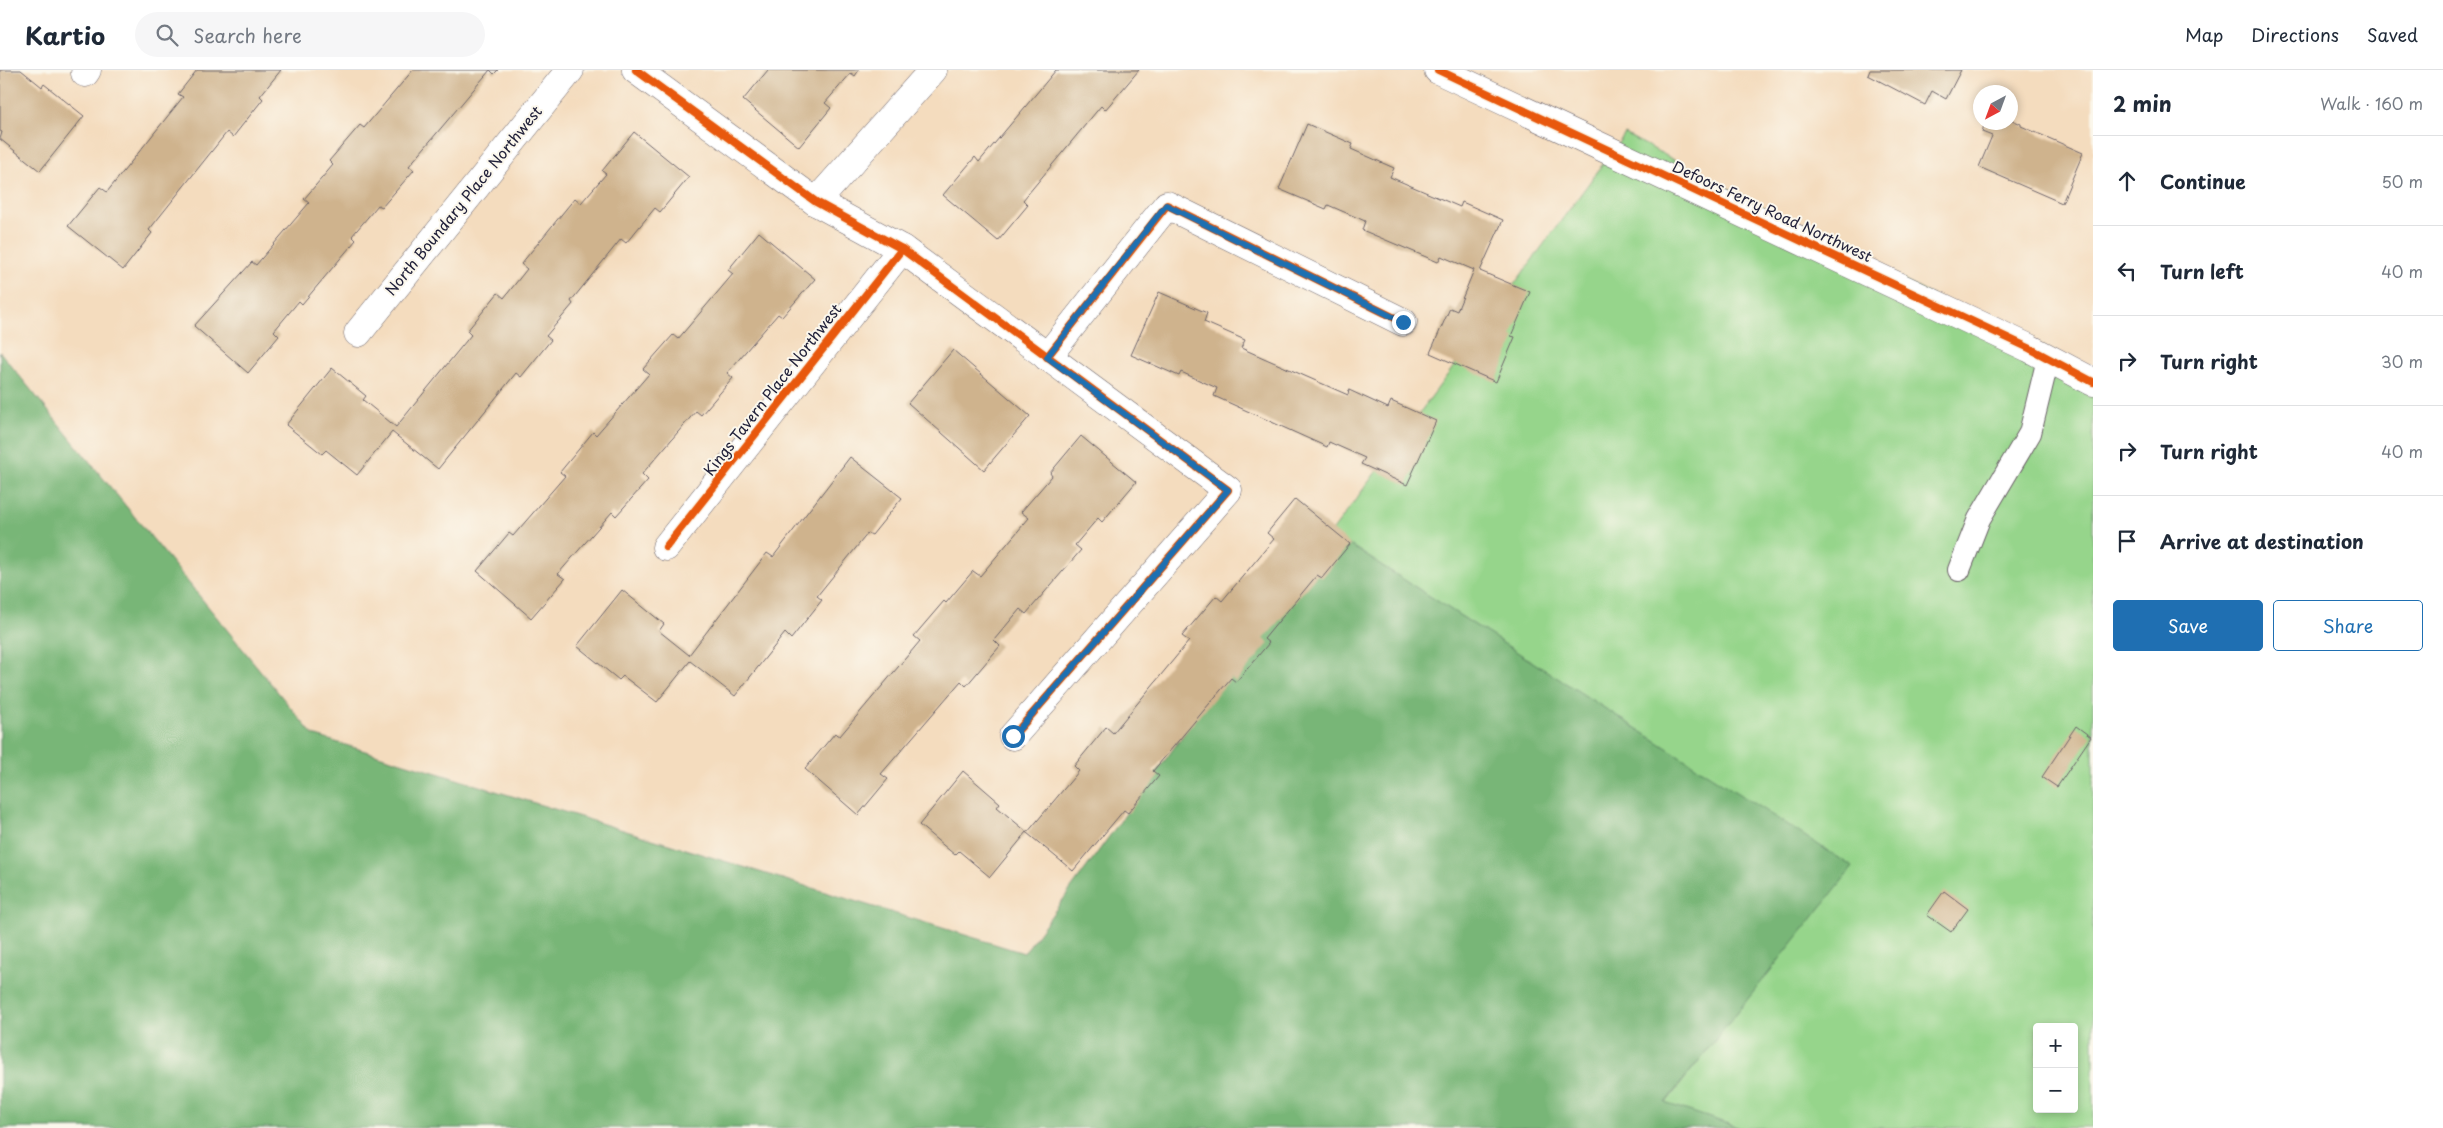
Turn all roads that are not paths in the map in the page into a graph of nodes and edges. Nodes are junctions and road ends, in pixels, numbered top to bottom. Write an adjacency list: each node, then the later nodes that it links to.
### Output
1 (570, 70): 8 (street, North Boundary Place Northwest)
2 (636, 70): 5 (street)
3 (933, 70): 5 (street)
4 (1438, 70): 10 (street, Defoors Ferry Road Northwest)
5 (816, 202): 6 (street)
6 (902, 249): 9 (street); 12 (street, Kings Tavern Place Northwest)
7 (1403, 322): 9 (street)
8 (358, 333)
9 (1047, 357): 14 (street)
10 (2048, 359): 11 (street, Defoors Ferry Road Northwest); 13 (lane)
11 (2093, 382)
12 (666, 547)
13 (1959, 570)
14 (1013, 736)

